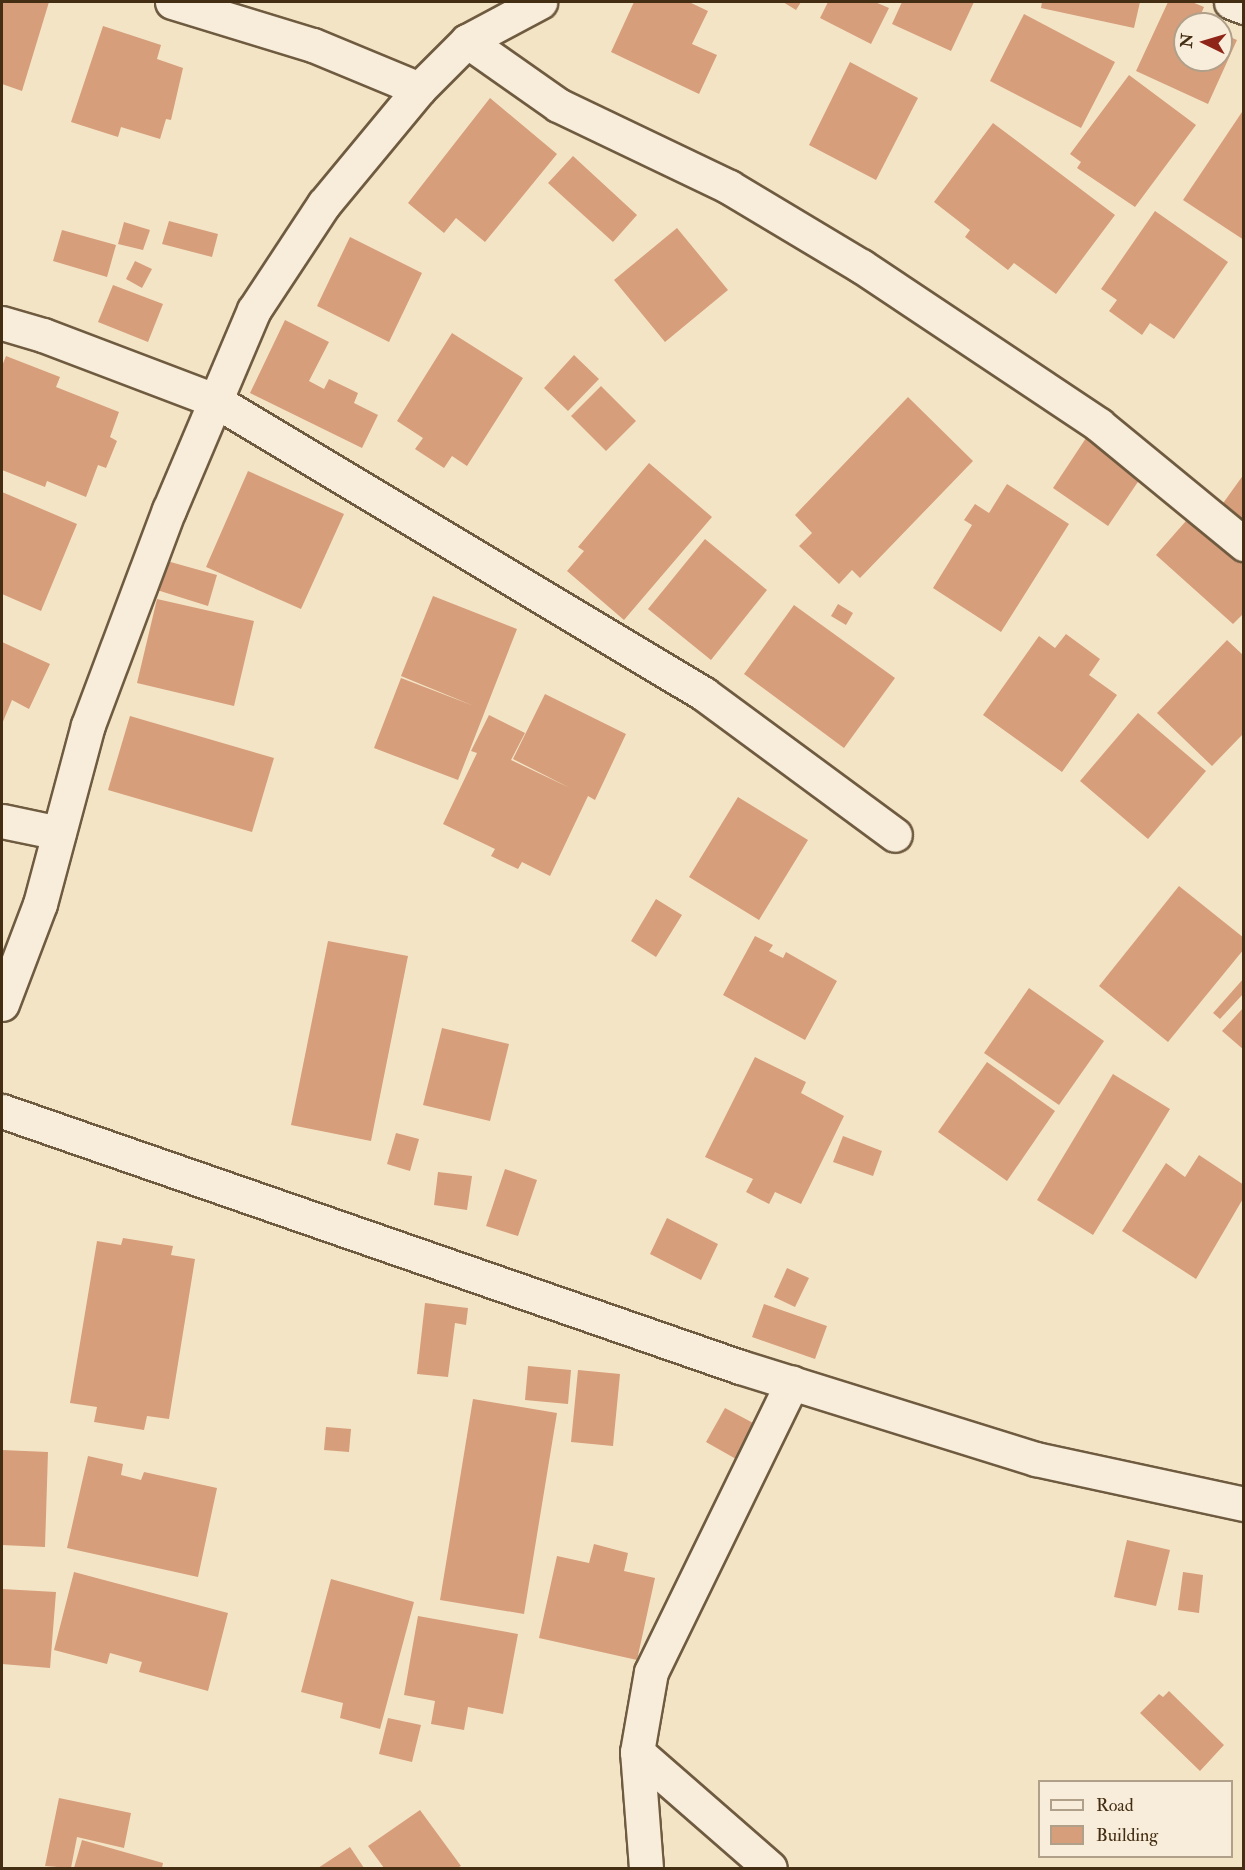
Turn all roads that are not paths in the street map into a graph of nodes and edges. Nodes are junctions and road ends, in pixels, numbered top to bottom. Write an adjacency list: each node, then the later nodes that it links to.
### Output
1 (172, 2): 6 (street)
2 (540, 2): 5 (street)
3 (1231, 2): 4 (street)
4 (1244, 7)
5 (467, 41): 6 (street); 9 (street)
6 (419, 89): 8 (street)
7 (2, 323): 8 (street)
8 (214, 400): 11 (street); 12 (street)
9 (1244, 544)
10 (2, 821): 11 (street)
11 (58, 833): 13 (street)
12 (895, 835)
13 (2, 1004)
14 (2, 1111): 15 (street)
15 (792, 1383): 16 (street); 17 (street)
16 (1244, 1504)
17 (638, 1752): 18 (street); 19 (street)
18 (646, 1869)
19 (770, 1869)

